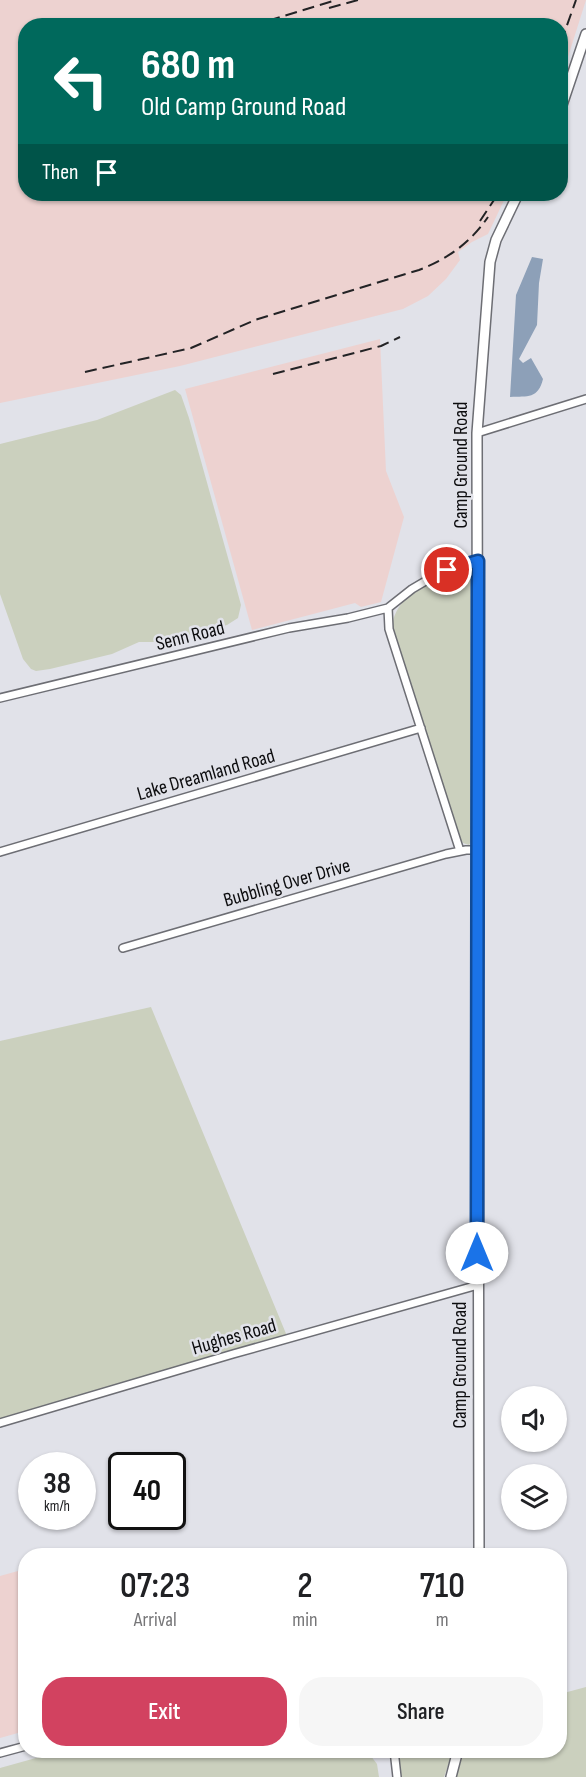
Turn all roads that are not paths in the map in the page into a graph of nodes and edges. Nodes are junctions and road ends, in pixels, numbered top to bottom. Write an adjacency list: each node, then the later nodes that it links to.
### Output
1 (586, 34): 2 (street)
2 (568, 87)
3 (516, 201): 5 (street, Camp Ground Road)
4 (586, 399): 5 (street)
5 (477, 433): 6 (street, Camp Ground Road)
6 (478, 561): 7 (street); 10 (street, Camp Ground Road)
7 (388, 608): 8 (street, Senn Road); 9 (street)
8 (0, 698)
9 (421, 728): 11 (street); 12 (street, Lake Dreamland Road)
10 (477, 850): 11 (street); 14 (street, Camp Ground Road)
11 (460, 851): 13 (street, Bubbling Over Drive)
12 (0, 852)
13 (123, 948)
14 (478, 1285): 15 (street, Hughes Road); 16 (street, Camp Ground Road)
15 (0, 1423)
16 (479, 1548)
17 (18, 1748): 18 (street)
18 (0, 1753)
19 (395, 1758): 21 (street)
20 (456, 1758): 22 (street)
21 (397, 1777)
22 (451, 1777)

